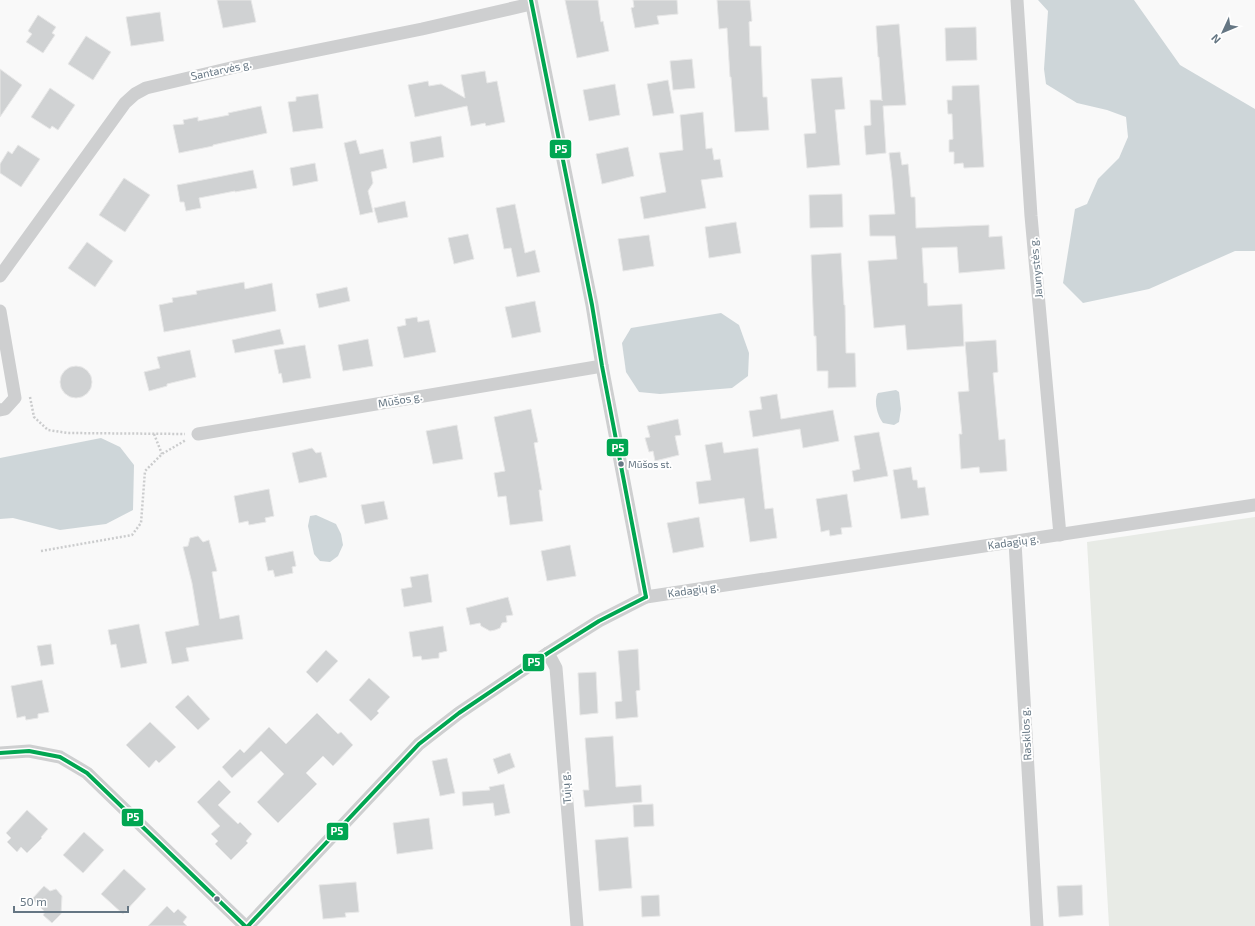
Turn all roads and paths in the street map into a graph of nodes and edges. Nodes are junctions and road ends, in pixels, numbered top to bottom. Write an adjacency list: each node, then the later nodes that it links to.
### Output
1 (1017, 0): 12 (street, Jaunystės g.)
2 (531, 2): 3 (street, Santarvės g.); 5 (street)
3 (0, 276)
4 (0, 311): 7 (street)
5 (602, 366): 9 (street, Mūšos g.); 15 (street)
6 (29, 394): 8 (path)
7 (0, 410)
8 (154, 433): 9 (path); 10 (path)
9 (198, 434): 10 (path)
10 (162, 454): 14 (path)
11 (1255, 505): 12 (street, Kadagių g.)
12 (1060, 535): 13 (street, Kadagių g.)
13 (1015, 542): 15 (street, Kadagių g.); 21 (street, Raskilos g.)
14 (41, 551)
15 (646, 596): 16 (street, Kadagių g.)
16 (548, 653): 19 (street, Kadagių g.); 20 (street, Tujų g.)
17 (0, 753): 18 (street)
18 (245, 926)
19 (248, 926)
20 (577, 926)
21 (1037, 926)

